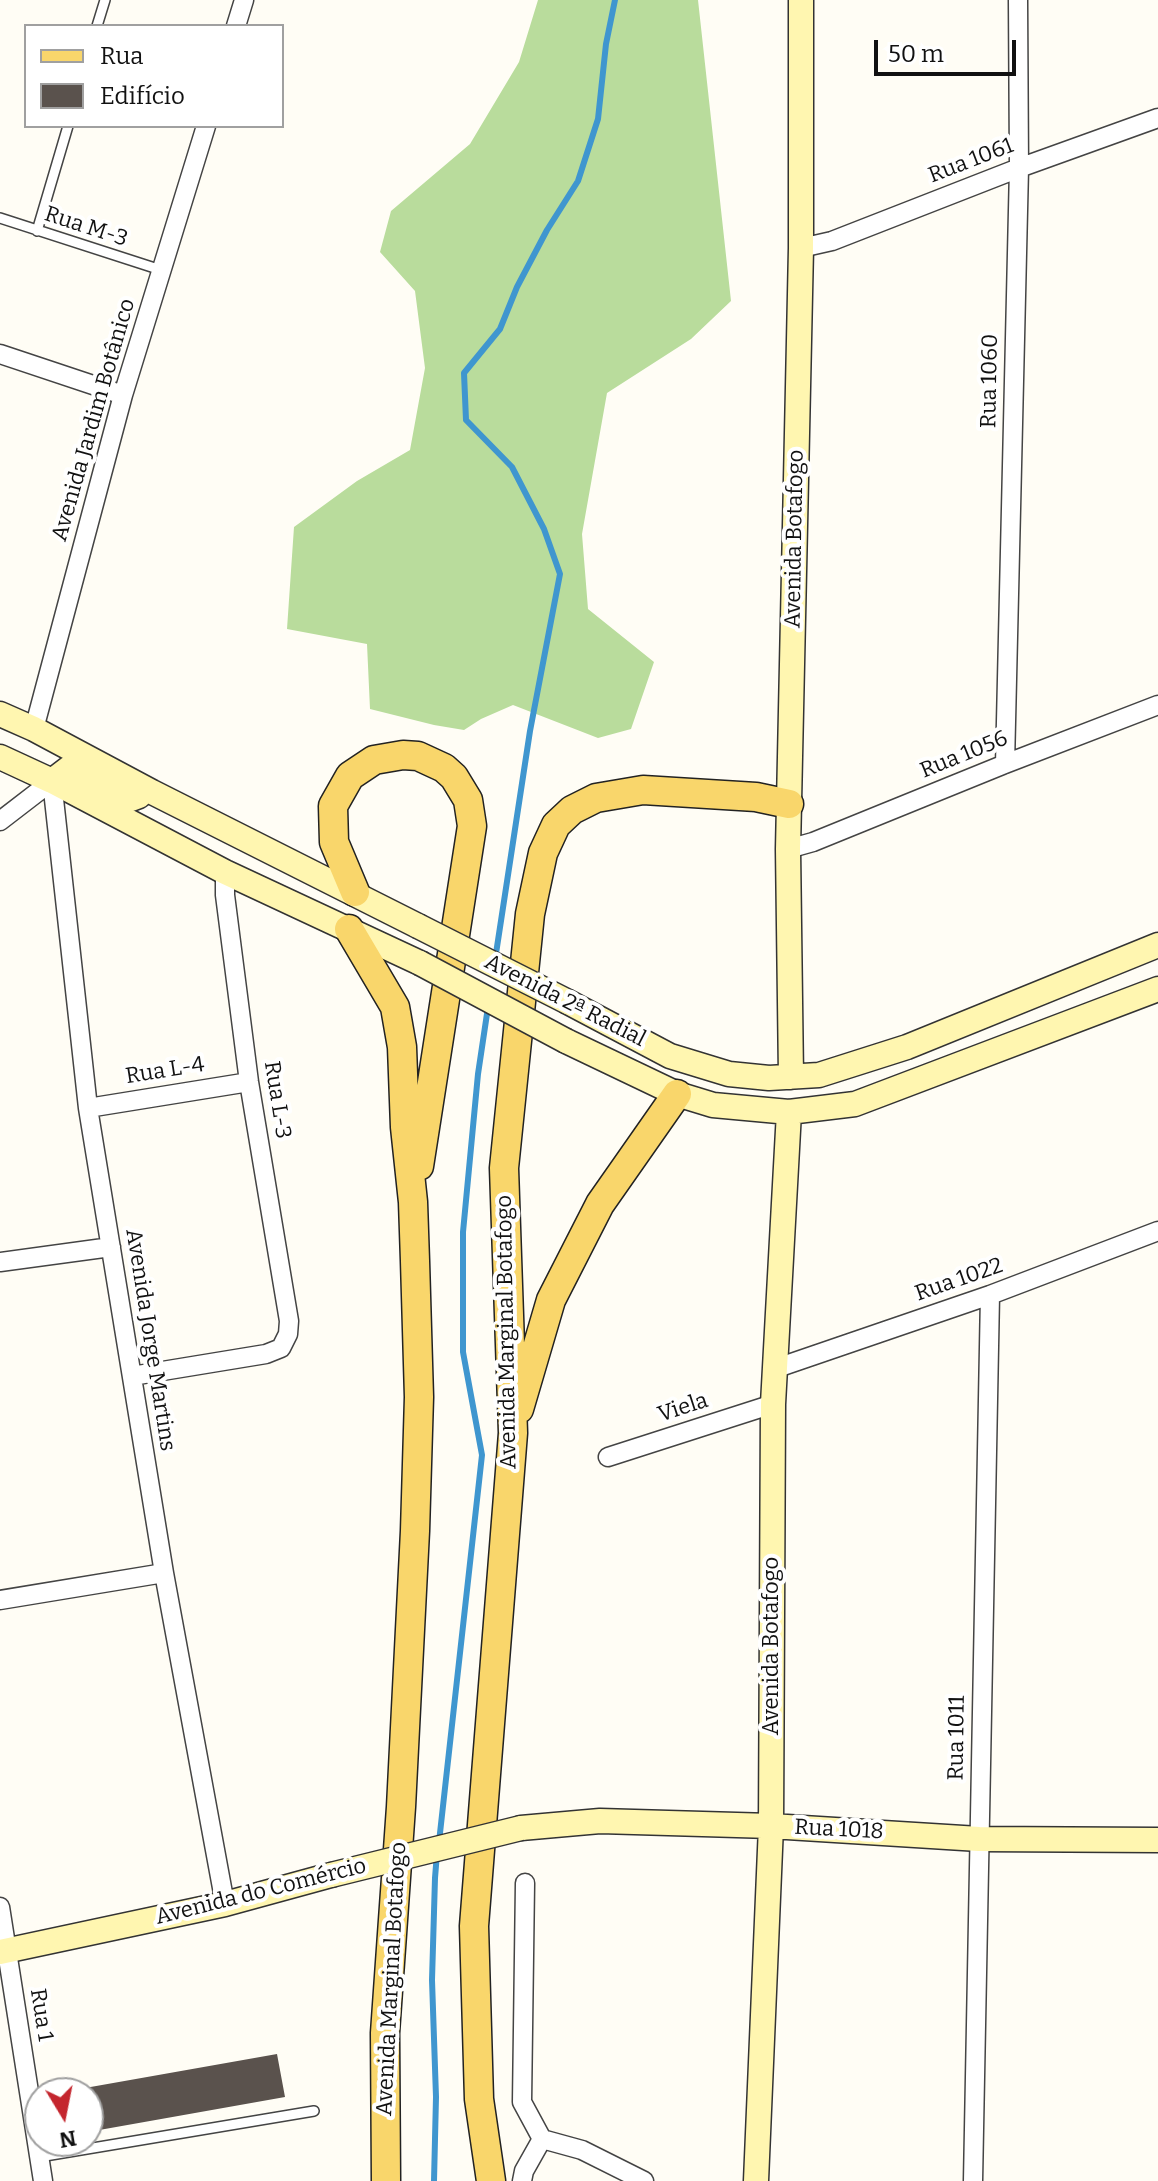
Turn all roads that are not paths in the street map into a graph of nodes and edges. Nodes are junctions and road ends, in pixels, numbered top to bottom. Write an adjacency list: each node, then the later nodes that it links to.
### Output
1 (105, 0): 5 (lane)
2 (244, 0): 6 (street)
3 (801, 0): 13 (street, Avenida Botafogo)
4 (1018, 0): 10 (street, Rua 1060)
5 (98, 24)
6 (237, 24)
7 (1158, 118): 10 (street, Rua 1061)
8 (67, 128): 12 (lane)
9 (205, 128): 14 (street, Avenida Jardim Botânico)
10 (1019, 168): 13 (street, Rua 1061); 21 (street, Rua 1060)
11 (0, 218): 12 (lane, Rua M-3)
12 (37, 231): 14 (lane, Rua M-3)
13 (801, 248): 24 (street, Avenida Botafogo)
14 (161, 270): 16 (street, Avenida Jardim Botânico)
15 (0, 355): 16 (street)
16 (123, 395): 19 (street, Avenida Jardim Botânico)
17 (1158, 705): 21 (street, Rua 1056)
18 (0, 714): 19 (street, Avenida 2ª Radial)
19 (34, 729): 23 (street, Avenida 2ª Radial)
20 (0, 757): 22 (street, Avenida 2ª Radial)
21 (1005, 764): 26 (street, Rua 1056)
22 (52, 781): 23 (street); 25 (street); 27 (street, Avenida 2ª Radial); 35 (street, Avenida Jorge Martins)
23 (152, 792): 28 (street, Avenida 2ª Radial)
24 (789, 804): 26 (street, Avenida Botafogo); 45 (main road, Avenida Marginal Botafogo)
25 (0, 821)
26 (788, 849): 32 (street, Avenida Botafogo)
27 (225, 872): 29 (street, Avenida 2ª Radial); 33 (street, Rua L-3)
28 (355, 892): 32 (street, Avenida 2ª Radial, bridge); 37 (main road)
29 (349, 929): 34 (street, Avenida 2ª Radial, bridge); 37 (main road)
30 (1158, 945): 32 (street, Avenida 2ª Radial)
31 (1158, 989): 36 (street, Avenida 2ª Radial)
32 (791, 1077)
33 (249, 1082): 35 (street, Rua L-4); 43 (street, Rua L-3)
34 (677, 1094): 36 (street, Avenida 2ª Radial); 45 (main road)
35 (88, 1108): 39 (street, Avenida Jorge Martins)
36 (789, 1112): 42 (street, Avenida Botafogo)
37 (413, 1202): 63 (main road, Avenida Marginal Botafogo)
38 (1158, 1231): 41 (street, Rua 1022)
39 (111, 1247): 40 (street); 43 (street, Avenida Jorge Martins)
40 (0, 1262)
41 (990, 1295): 42 (street, Rua 1022); 51 (street, Rua 1011)
42 (774, 1369): 44 (street, Avenida Botafogo)
43 (132, 1376): 47 (street, Avenida Jorge Martins)
44 (773, 1404): 46 (street, Viela); 49 (street, Avenida Botafogo)
45 (513, 1433): 64 (main road, Avenida Marginal Botafogo)
46 (608, 1457)
47 (164, 1573): 48 (street); 54 (street, Avenida Jorge Martins)
48 (0, 1600)
49 (771, 1826): 50 (street, Rua 1018); 51 (street, Rua 1018); 67 (street, Avenida Botafogo)
50 (521, 1828): 54 (street, Avenida do Comércio, bridge)
51 (979, 1839): 52 (street, Rua 1018); 68 (street, Rua 1011)
52 (1158, 1840)
53 (525, 1883): 59 (street)
54 (225, 1904): 56 (street, Avenida do Comércio)
55 (0, 1907): 56 (street, Rua 1)
56 (4, 1952): 57 (street, Rua 1)
57 (25, 2077)
58 (314, 2111): 60 (lane)
59 (542, 2139): 65 (street); 66 (street)
60 (104, 2146)
61 (39, 2157): 62 (street, Rua 1)
62 (43, 2181)
63 (386, 2181)
64 (491, 2181)
65 (522, 2181)
66 (644, 2181)
67 (756, 2181)
68 (973, 2181)

